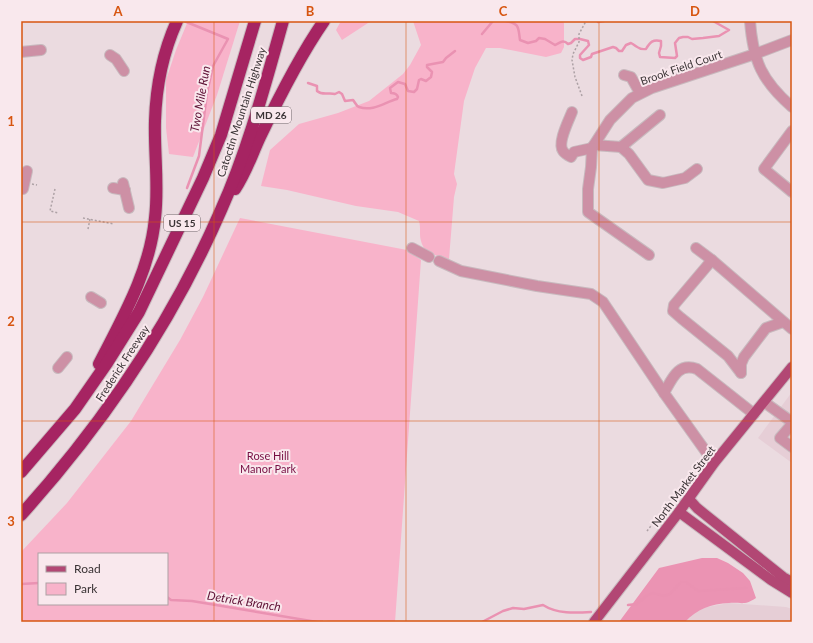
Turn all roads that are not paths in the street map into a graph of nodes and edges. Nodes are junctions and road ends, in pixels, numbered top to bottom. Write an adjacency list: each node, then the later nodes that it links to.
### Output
1 (177, 21): 40 (highway)
2 (255, 21): 40 (highway, Catoctin Mountain Highway / US 15)
3 (283, 21): 26 (highway, Catoctin Mountain Highway / US 15)
4 (324, 21): 26 (highway, MD 26)
5 (750, 21): 10 (street)
6 (792, 40): 10 (street, Brook Field Court)
7 (41, 50): 8 (street)
8 (28, 54)
9 (110, 54): 11 (street)
10 (755, 54): 13 (street, Brook Field Court); 14 (street)
11 (124, 71)
12 (624, 75): 13 (street)
13 (640, 93): 18 (street, Brook Field Court)
14 (792, 107)
15 (572, 112): 18 (street)
16 (660, 115): 19 (street)
17 (792, 131): 24 (street)
18 (593, 146): 19 (street); 29 (street)
19 (621, 147): 20 (street)
20 (697, 170)
21 (27, 172): 22 (street)
22 (23, 186)
23 (113, 188): 25 (street)
24 (792, 192)
25 (129, 208)
26 (221, 210): 48 (highway, Frederick Freeway / US 15)
27 (412, 248): 30 (street)
28 (696, 248): 31 (street)
29 (649, 255)
30 (429, 257)
31 (712, 260): 35 (street); 35 (street)
32 (439, 261): 38 (street)
33 (91, 297): 34 (street)
34 (101, 303)
35 (783, 322): 36 (street)
36 (792, 329)
37 (792, 366): 39 (main road, North Market Street)
38 (664, 393): 41 (street); 44 (street)
39 (764, 402): 41 (main road, North Market Street); 42 (street)
40 (75, 409): 45 (highway, US 15)
41 (754, 414): 44 (main road, North Market Street)
42 (792, 423): 43 (street)
43 (792, 447)
44 (714, 463): 46 (main road, North Market Street)
45 (21, 472)
46 (689, 499): 47 (main road, North Market Street); 49 (main road)
47 (679, 512): 50 (main road); 51 (main road, North Market Street)
48 (21, 515)
49 (792, 582)
50 (792, 592)
51 (594, 622)

